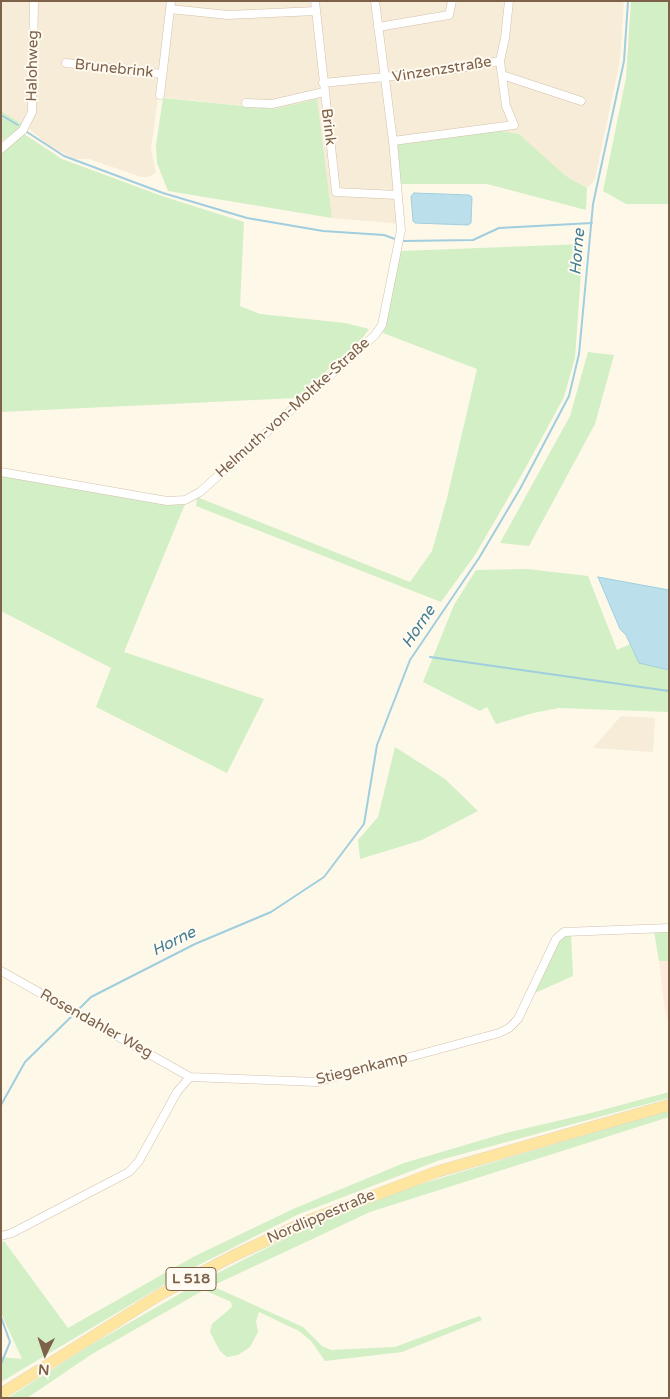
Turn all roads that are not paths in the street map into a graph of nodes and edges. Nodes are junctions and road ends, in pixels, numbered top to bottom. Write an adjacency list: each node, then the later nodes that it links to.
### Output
1 (34, 1): 20 (street, Halohweg)
2 (315, 1): 7 (street, Brink)
3 (375, 1): 8 (street, Helmuth-von-Moltke-Straße)
4 (452, 1): 8 (street)
5 (509, 1): 9 (street, Vinzenzstraße)
6 (170, 5): 7 (street); 11 (street)
7 (316, 11): 14 (street, Brink)
8 (378, 27): 13 (street, Helmuth-von-Moltke-Straße)
9 (500, 61): 12 (street); 13 (street, Vinzenzstraße)
10 (66, 63): 11 (street, Brunebrink)
11 (162, 74): 16 (street)
12 (502, 76): 17 (street); 19 (street)
13 (385, 78): 14 (street, Vinzenzstraße); 19 (street, Helmuth-von-Moltke-Straße)
14 (323, 84): 15 (street, Brink)
15 (324, 92): 18 (street); 21 (street, Brink)
16 (160, 95)
17 (581, 101)
18 (246, 104)
19 (393, 141): 21 (street, Helmuth-von-Moltke-Straße)
20 (1, 149)
21 (397, 195): 22 (street, Helmuth-von-Moltke-Straße)
22 (1, 472)
23 (669, 928): 25 (street, Stiegenkamp)
24 (1, 971): 25 (street, Rosendahler Weg)
25 (190, 1077): 27 (street)
26 (669, 1104): 28 (main road, Nordlippestraße / L 518)
27 (1, 1236)
28 (1, 1394)

